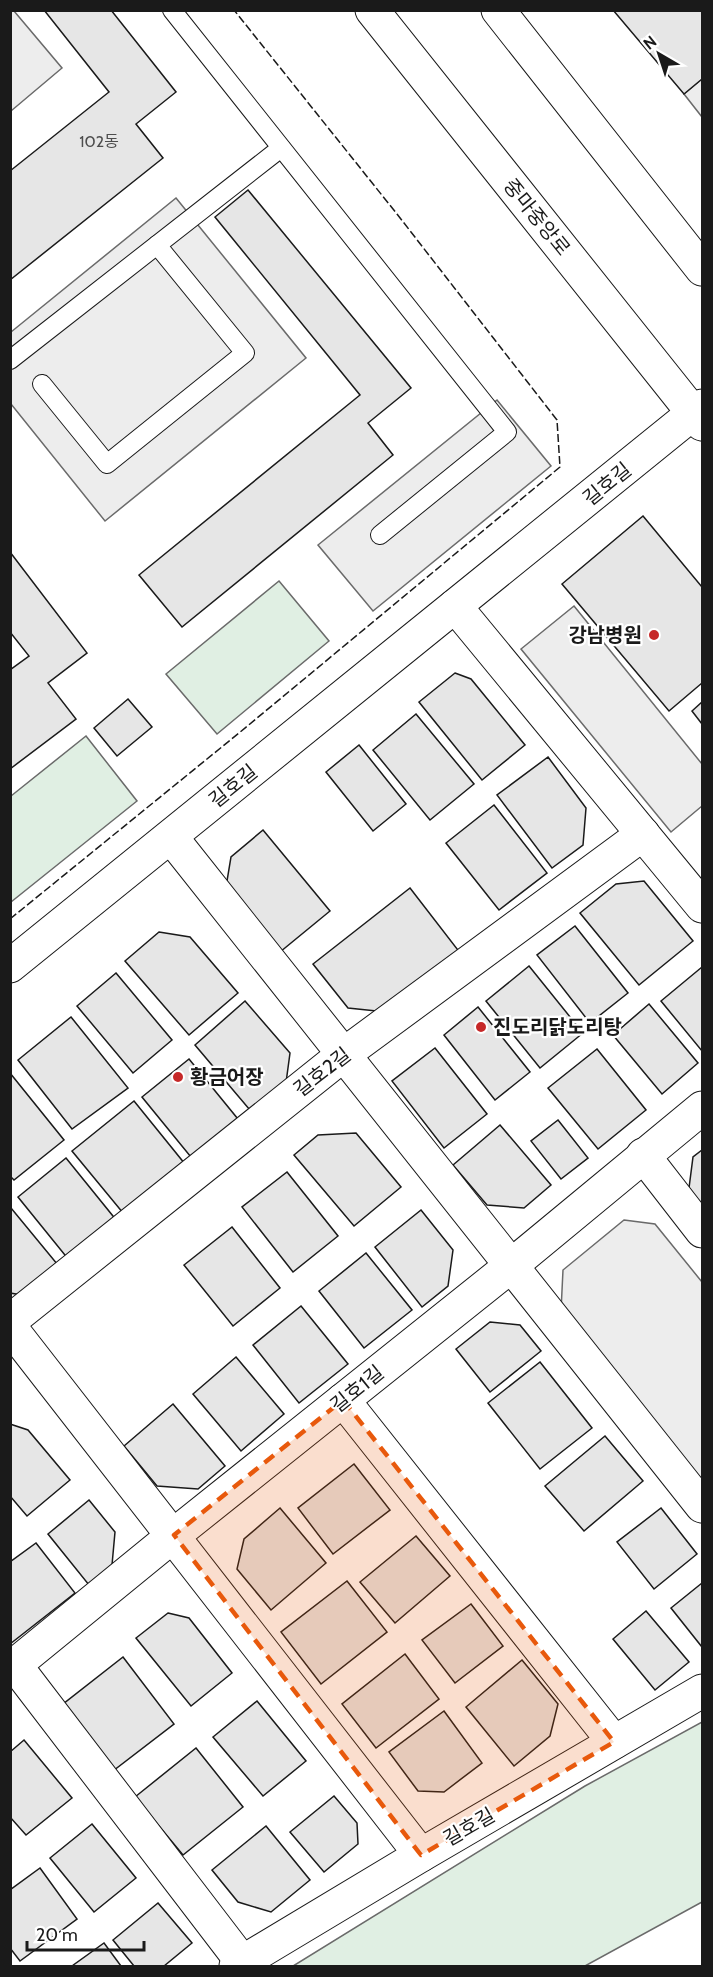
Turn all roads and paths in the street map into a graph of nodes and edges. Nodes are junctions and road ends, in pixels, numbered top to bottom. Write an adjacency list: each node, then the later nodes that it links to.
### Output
1 (172, 10): 4 (lane)
2 (372, 10): 9 (street, 중마중앙로)
3 (498, 10): 6 (street)
4 (281, 148): 5 (lane); 10 (lane)
5 (157, 245): 7 (lane); 8 (lane)
6 (702, 268)
7 (10, 360)
8 (42, 384)
9 (700, 414): 11 (street, 길호길)
10 (380, 535)
11 (455, 606): 12 (street); 13 (street, 길호길)
12 (642, 834): 14 (street); 16 (street, 길호2길)
13 (171, 837): 15 (street, 길호길); 16 (street)
14 (702, 906)
15 (10, 966)
16 (343, 1055): 20 (street); 21 (street, 길호2길)
17 (702, 1108): 18 (street, 길호1길)
18 (643, 1155): 19 (street); 20 (street, 길호1길)
19 (702, 1231)
20 (512, 1265): 23 (street, 길호1길); 24 (street)
21 (10, 1321)
22 (10, 1327): 25 (street)
23 (343, 1400): 25 (street, 길호1길); 28 (street)
24 (702, 1506)
25 (174, 1535): 26 (street, 길호1길); 29 (street)
26 (13, 1667): 30 (street)
27 (702, 1691): 28 (street, 길호길)
28 (614, 1742): 29 (street, 길호길)
29 (421, 1855): 30 (street, 길호길)
30 (239, 1965)

